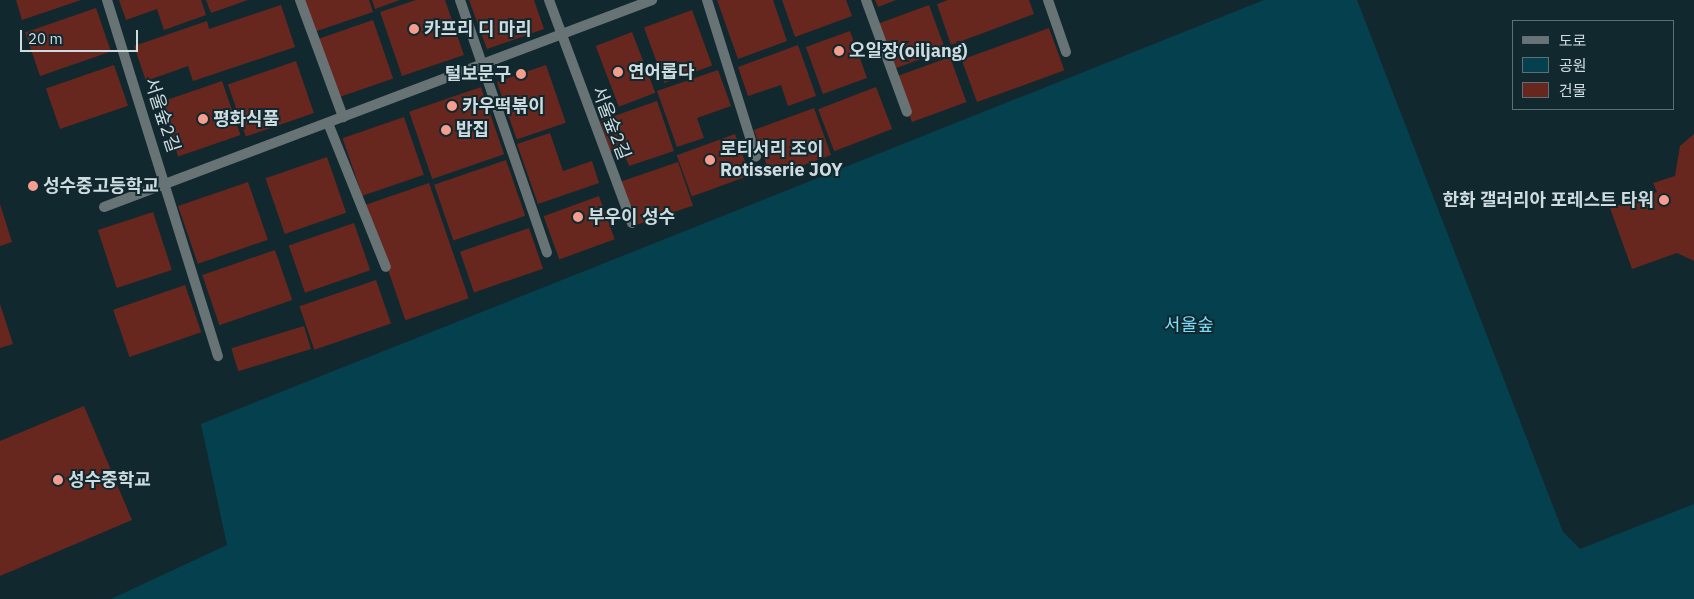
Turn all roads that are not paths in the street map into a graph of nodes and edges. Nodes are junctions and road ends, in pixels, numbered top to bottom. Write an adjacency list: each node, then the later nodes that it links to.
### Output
1 (108, 0): 16 (street, 서울숲2길)
2 (300, 0): 13 (street)
3 (460, 0): 11 (street)
4 (549, 0): 9 (street, 서울숲2길)
5 (652, 0): 9 (street)
6 (707, 0): 15 (street)
7 (866, 0): 12 (street)
8 (1048, 0): 10 (street)
9 (561, 34): 11 (street); 18 (street, 서울숲2길)
10 (1066, 52)
11 (482, 66): 13 (street); 19 (street)
12 (906, 112)
13 (344, 117): 14 (street)
14 (328, 123): 16 (street); 20 (street)
15 (756, 156)
16 (166, 183): 17 (street); 21 (street, 서울숲2길)
17 (104, 207)
18 (632, 223)
19 (547, 252)
20 (386, 267)
21 (218, 356)

